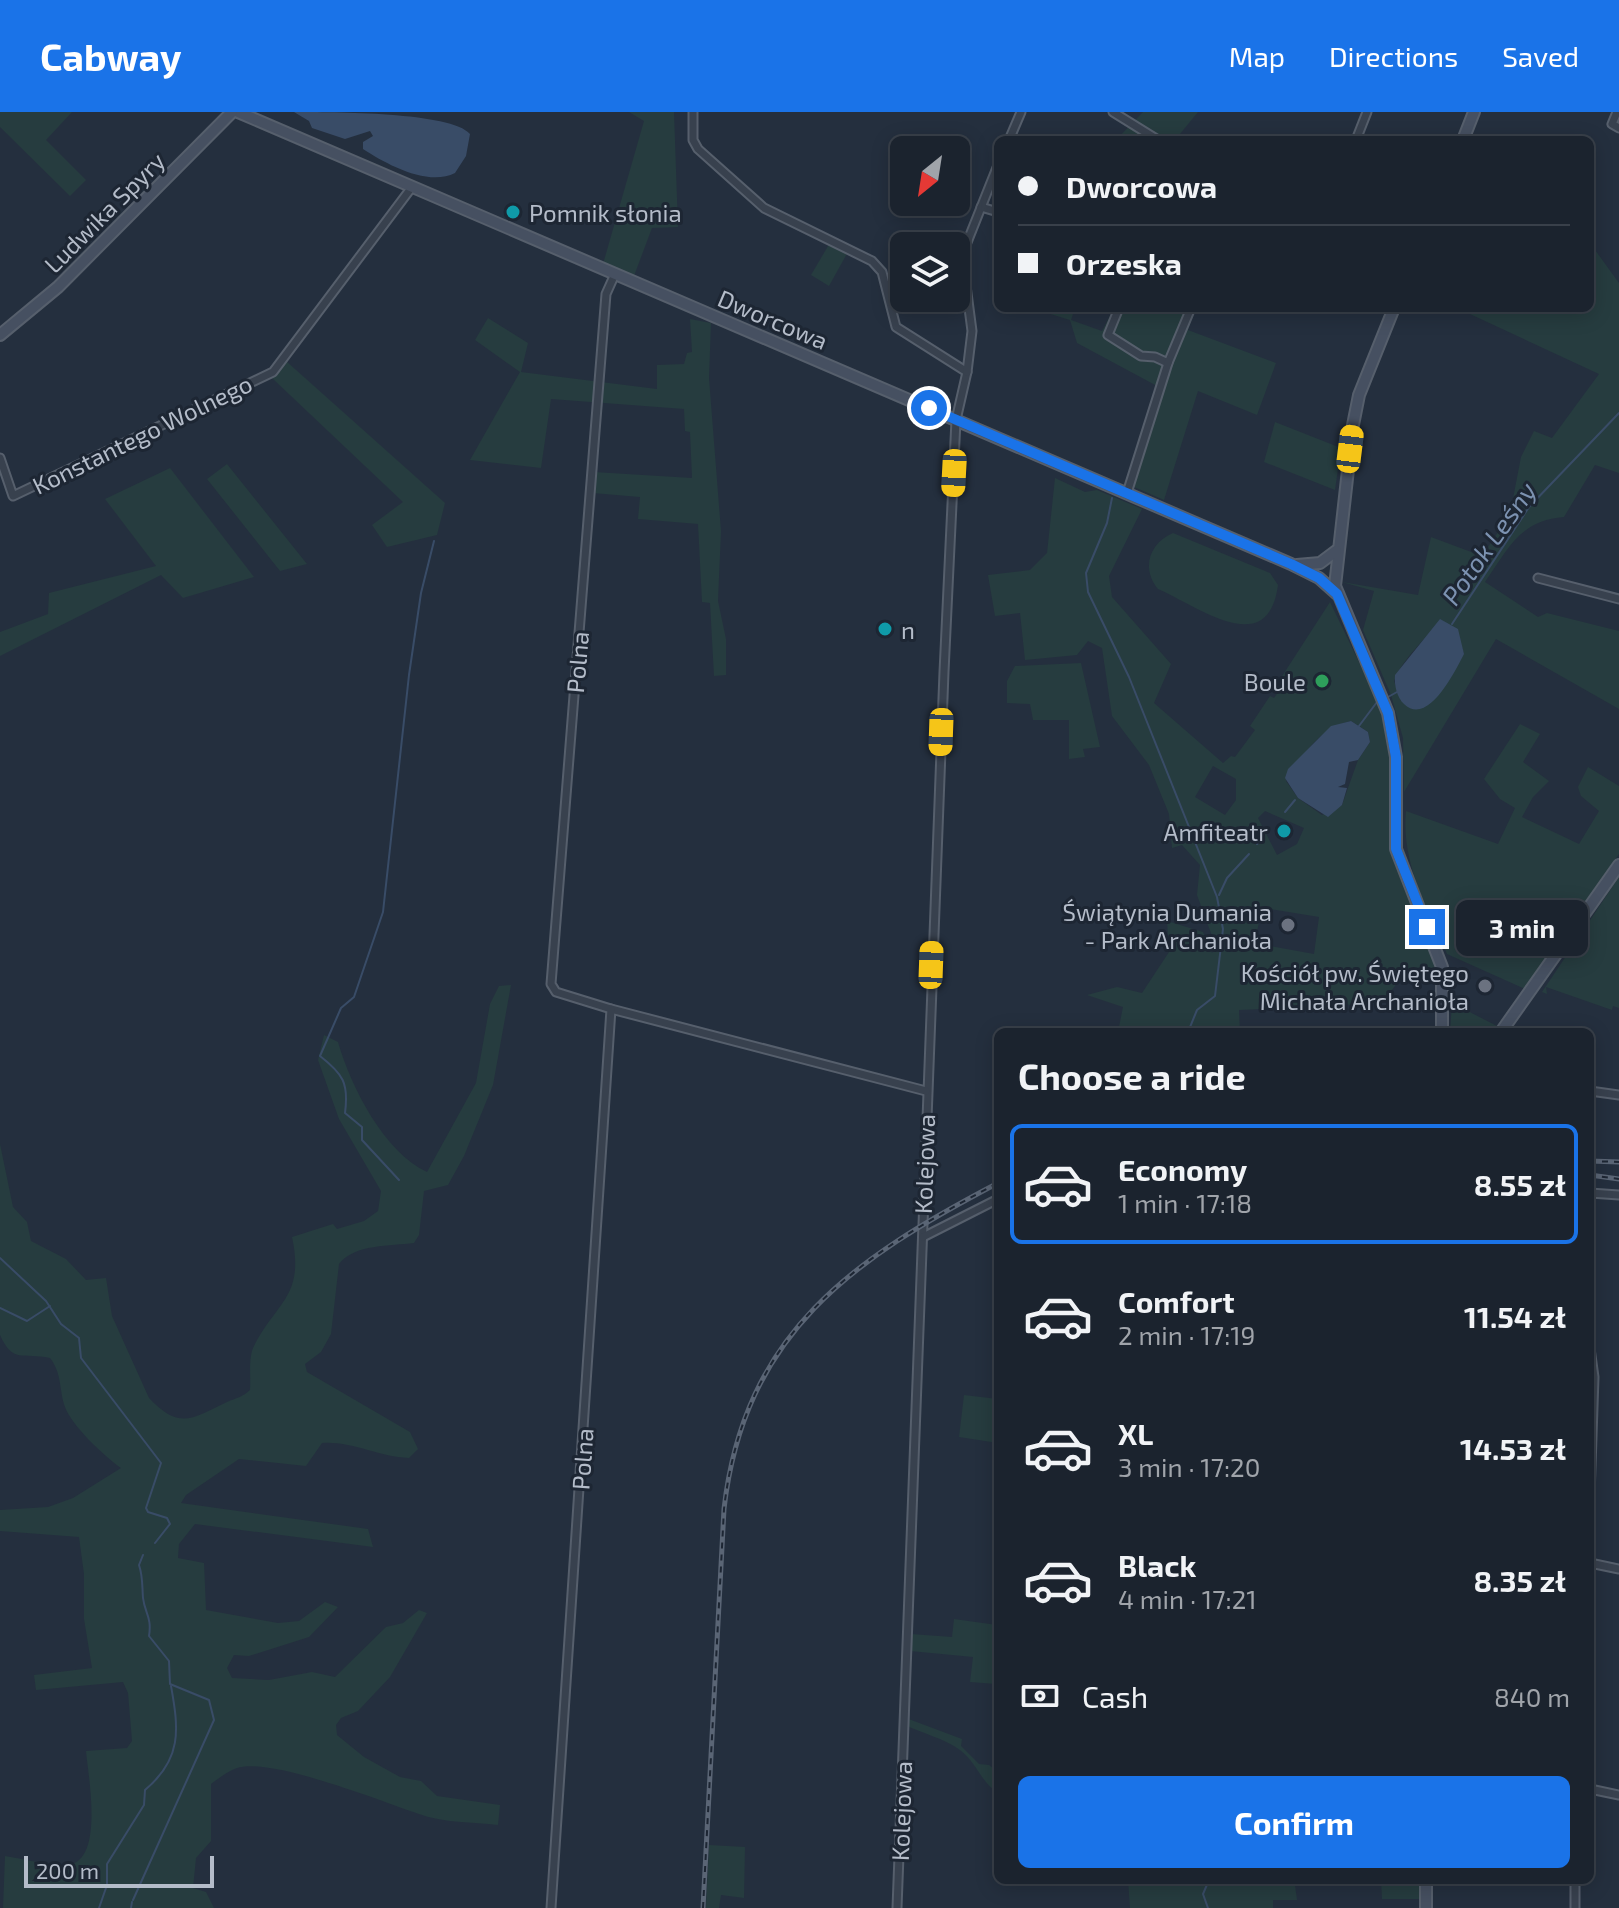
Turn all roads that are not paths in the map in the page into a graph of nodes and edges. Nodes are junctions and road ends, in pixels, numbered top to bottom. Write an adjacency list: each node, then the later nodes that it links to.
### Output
1 (238, 112): 15 (street, Dworcowa)
2 (693, 112): 24 (street)
3 (1021, 112): 10 (street)
4 (1113, 112): 11 (street)
5 (1367, 112): 12 (street)
6 (1474, 112): 13 (street)
7 (1617, 112): 9 (street)
8 (227, 114): 22 (street, Ludwika Spyry)
9 (1619, 128)
10 (1011, 136)
11 (1152, 136)
12 (1358, 136)
13 (1465, 136)
14 (994, 175): 16 (street, Kolejowa)
15 (412, 187): 18 (street, Dworcowa); 26 (street, Konstantego Wolnego)
16 (981, 207): 17 (street); 24 (street, Kolejowa)
17 (994, 211)
18 (615, 274): 25 (street, Dworcowa); 37 (street, Polna)
19 (1117, 312): 23 (street)
20 (1189, 312): 23 (street)
21 (1392, 312): 28 (street)
22 (0, 335)
23 (1168, 363): 27 (street)
24 (967, 372): 25 (street, Kolejowa)
25 (956, 420): 27 (street, Dworcowa); 40 (street, Kolejowa)
26 (0, 458)
27 (1127, 493): 29 (street, Dworcowa)
28 (1336, 551): 30 (street); 31 (street)
29 (1291, 564): 30 (street, Dworcowa); 32 (street, Dworcowa)
30 (1318, 564): 31 (street); 32 (street)
31 (1334, 573): 32 (street); 34 (street)
32 (1318, 578): 34 (street, Dworcowa)
33 (1538, 578): 35 (street)
34 (1337, 594): 38 (street)
35 (1619, 599)
36 (1619, 865): 39 (street)
37 (611, 1009): 40 (street, Polna); 53 (street, Polna)
38 (1442, 1028)
39 (1504, 1028)
40 (926, 1091): 46 (street, Kolejowa)
41 (1594, 1092): 42 (street)
42 (1619, 1095)
43 (1594, 1193): 44 (street)
44 (1619, 1195)
45 (994, 1201): 46 (street)
46 (923, 1237): 54 (street, Kolejowa)
47 (1594, 1564): 48 (street)
48 (1619, 1569)
49 (1594, 1790): 50 (street)
50 (1619, 1795)
51 (1426, 1884): 55 (street)
52 (1575, 1884): 56 (street)
53 (551, 1908)
54 (897, 1908)
55 (1426, 1908)
56 (1575, 1908)

